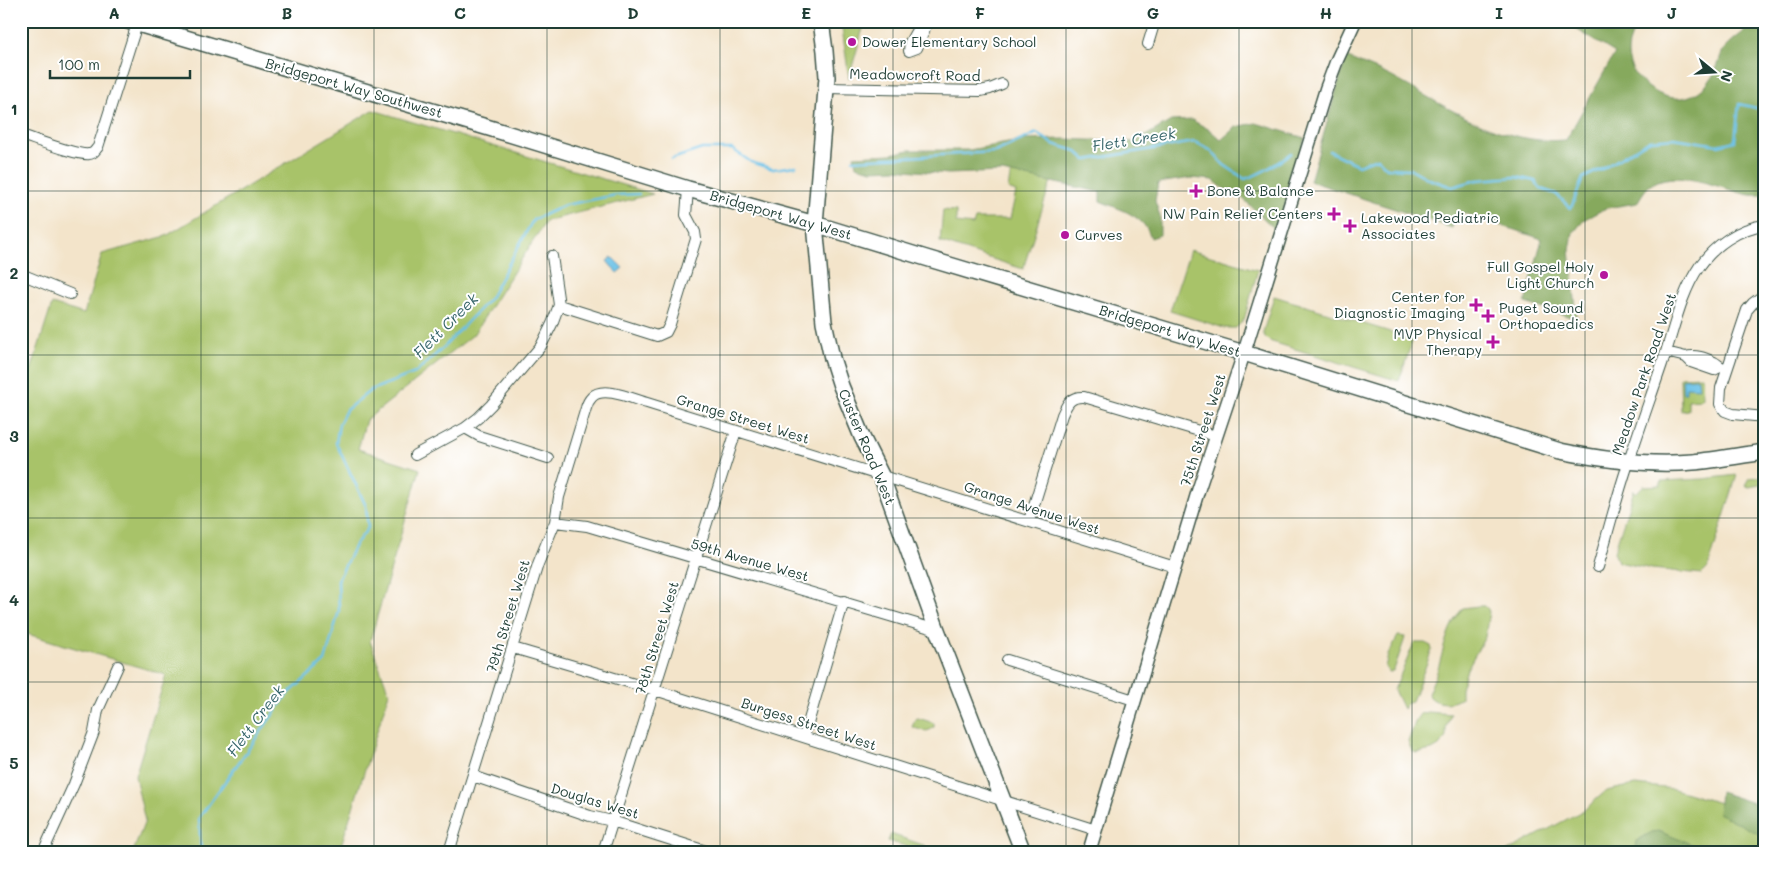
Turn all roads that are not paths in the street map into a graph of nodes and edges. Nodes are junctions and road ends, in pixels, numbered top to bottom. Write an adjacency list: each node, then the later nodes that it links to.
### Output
1 (821, 21): 9 (main road, Custer Road West)
2 (922, 21): 3 (street)
3 (928, 21)
4 (1155, 21): 7 (street)
5 (1355, 21): 21 (street, 75th Street West)
6 (133, 23): 10 (street); 11 (main road, Bridgeport Way Southwest)
7 (1148, 44)
8 (1002, 84): 9 (street, Meadowcroft Road)
9 (826, 88): 13 (main road, Custer Road West)
10 (21, 135)
11 (580, 157): 12 (main road, Bridgeport Way West)
12 (688, 189): 13 (main road, Bridgeport Way West); 19 (street)
13 (815, 224): 21 (main road, Bridgeport Way West); 32 (main road, Custer Road West)
14 (1763, 225): 20 (street, Meadow Park Road West)
15 (552, 256): 19 (street)
16 (21, 274): 17 (street)
17 (70, 294)
18 (1765, 294): 22 (street)
19 (559, 305): 25 (street)
20 (1666, 352): 22 (street); 31 (street, Meadow Park Road West)
21 (1244, 353): 27 (street, 75th Street West); 31 (main road, Bridgeport Way West)
22 (1723, 368): 24 (street)
23 (598, 394): 26 (street, Grange Street West); 34 (street, 79th Street West)
24 (1765, 417)
25 (465, 428): 29 (street); 30 (street)
26 (736, 431): 32 (street, Grange Street West); 35 (street, 78th Street West)
27 (1216, 436): 33 (street); 36 (street, 75th Street West)
28 (1765, 452): 31 (main road, Bridgeport Way West)
29 (414, 455)
30 (548, 458)
31 (1628, 462): 37 (street, Meadow Park Road West)
32 (880, 475): 33 (street, Grange Avenue West); 39 (main road, Custer Road West)
33 (1029, 521): 36 (street, Grange Avenue West)
34 (555, 522): 35 (street, 59th Avenue West); 40 (street, 79th Street West)
35 (696, 559): 38 (street, 59th Avenue West); 43 (street, 78th Street West)
36 (1175, 567): 44 (street, 75th Street West)
37 (1598, 567)
38 (844, 601): 39 (street, 59th Avenue West); 45 (street)
39 (937, 630): 47 (main road, Custer Road West)
40 (513, 648): 43 (street, Burgess Street West); 46 (street, 79th Street West)
41 (1007, 660): 44 (street)
42 (118, 666): 50 (street)
43 (655, 690): 45 (street, Burgess Street West); 48 (street, 78th Street West)
44 (1134, 700): 49 (street, 75th Street West)
45 (804, 737): 47 (street, Burgess Street West)
46 (473, 776): 48 (street, Douglas West); 51 (street, 79th Street West)
47 (1002, 800): 49 (street, Burgess Street West); 54 (main road, Custer Road West)
48 (612, 821): 52 (street, 78th Street West); 53 (street, Douglas West)
49 (1096, 830): 55 (street, 75th Street West)
50 (43, 852)
51 (449, 852)
52 (602, 852)
53 (709, 852)
54 (1023, 852)
55 (1089, 852)

